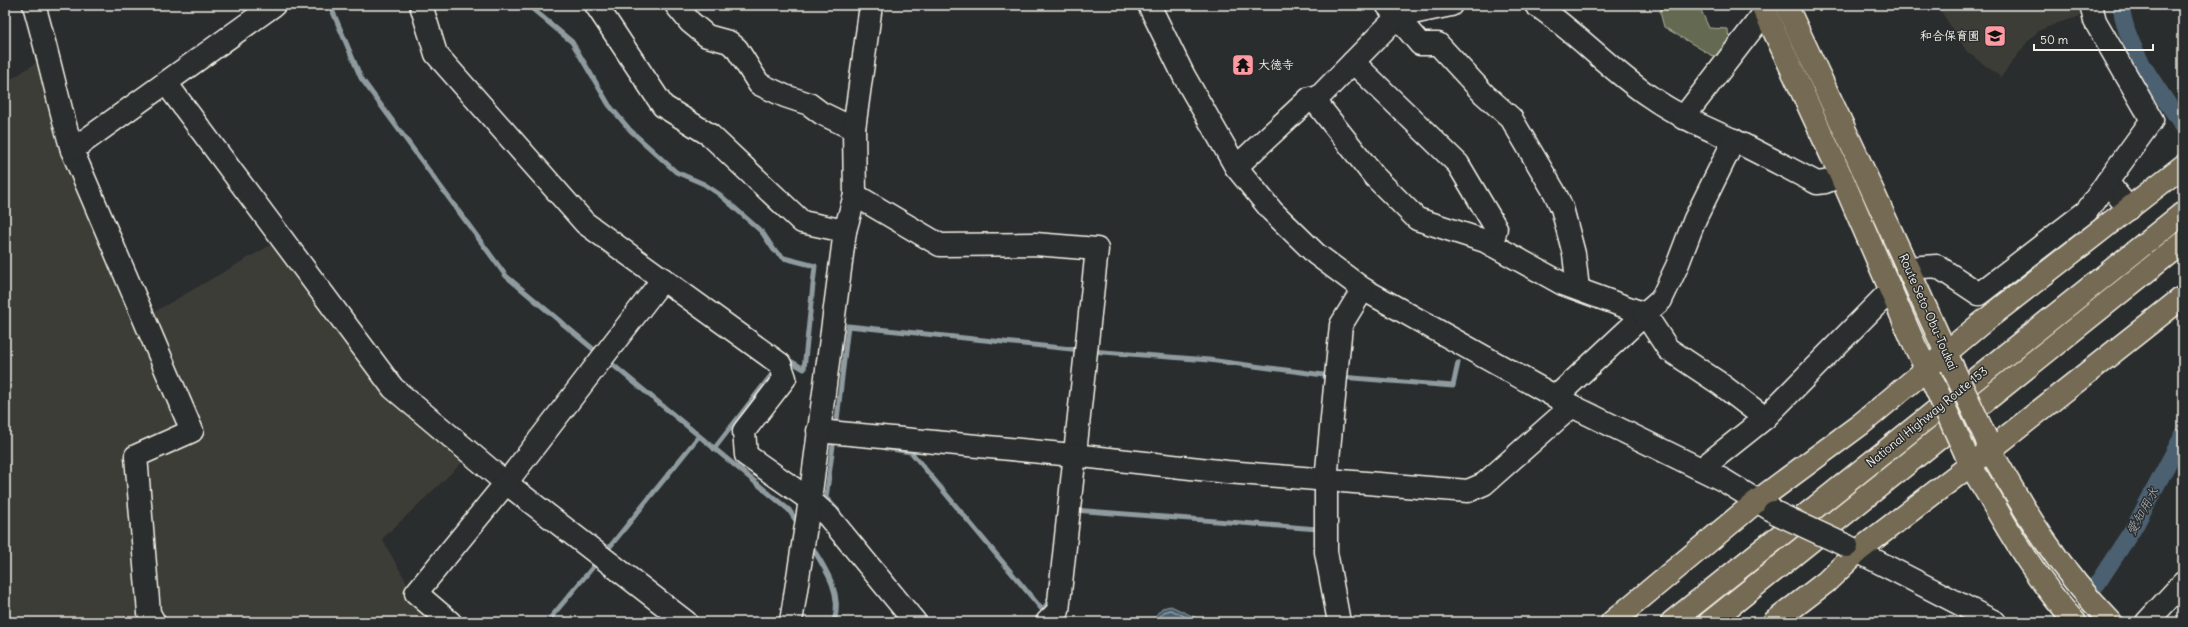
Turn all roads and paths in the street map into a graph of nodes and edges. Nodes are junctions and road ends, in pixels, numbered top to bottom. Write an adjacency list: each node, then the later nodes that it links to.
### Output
1 (34, 5): 20 (street)
2 (274, 5): 15 (street)
3 (421, 5): 32 (street)
4 (596, 5): 28 (street)
5 (676, 5): 18 (street)
6 (871, 5): 18 (street)
7 (1149, 5): 22 (street)
8 (1451, 5): 13 (street)
9 (1536, 5): 17 (street)
10 (2090, 5): 24 (street)
11 (1761, 7): 17 (street); 23 (main road, Route Seto-Obu-Toukai)
12 (1789, 10): 31 (main road, Route Seto-Obu-Toukai)
13 (1392, 11): 14 (street); 34 (street)
14 (1353, 62): 16 (street); 30 (street)
15 (166, 83): 20 (street); 48 (street)
16 (1315, 101): 22 (street); 30 (street)
17 (1683, 118): 19 (street)
18 (854, 129): 25 (street)
19 (1734, 140): 23 (street); 37 (street)
20 (72, 150): 54 (street)
21 (2183, 166): 26 (main road)
22 (1236, 167): 33 (street)
23 (1841, 176): 35 (main road, Route Seto-Obu-Toukai)
24 (2107, 182): 26 (street); 31 (street)
25 (855, 195): 28 (street); 44 (street)
26 (2129, 209): 38 (main road)
27 (2183, 213): 62 (main road, National Highway Route 153)
28 (846, 231): 42 (street)
29 (2183, 242): 63 (main road, National Highway Route 153)
30 (1492, 245): 34 (street)
31 (1907, 268): 38 (main road, Route Seto-Obu-Toukai)
32 (663, 279): 48 (street); 49 (street)
33 (1363, 288): 40 (street); 47 (street)
34 (1578, 289): 37 (street)
35 (1891, 290): 39 (main road, Route Seto-Obu-Toukai); 41 (street)
36 (2183, 297): 43 (main road)
37 (1644, 314): 40 (street); 41 (street)
38 (1949, 360): 39 (main road); 43 (main road, Route Seto-Obu-Toukai, bridge)
39 (1930, 376): 45 (main road, Route Seto-Obu-Toukai, bridge); 50 (main road)
40 (1565, 401): 46 (street); 47 (street)
41 (1765, 418): 46 (street)
42 (818, 431): 44 (street); 49 (street)
43 (1988, 444): 45 (main road); 67 (main road, Route Seto-Obu-Toukai)
44 (1074, 455): 47 (street); 59 (street)
45 (1967, 459): 51 (main road); 66 (main road, Route Seto-Obu-Toukai)
46 (1700, 469): 50 (street)
47 (1326, 480): 60 (street)
48 (506, 483): 55 (street); 56 (street)
49 (810, 500): 57 (street); 58 (street)
50 (1766, 506): 51 (street, bridge); 61 (main road)
51 (1852, 549): 53 (street); 64 (main road)
52 (2183, 583): 68 (street)
53 (1971, 617): 65 (street)
54 (154, 622)
55 (450, 622)
56 (686, 622)
57 (791, 622)
58 (915, 622)
59 (1047, 622)
60 (1339, 622)
61 (1612, 622)
62 (1672, 622)
63 (1710, 622)
64 (1774, 622)
65 (1995, 622)
66 (2075, 622)
67 (2111, 622)
68 (2147, 622)

